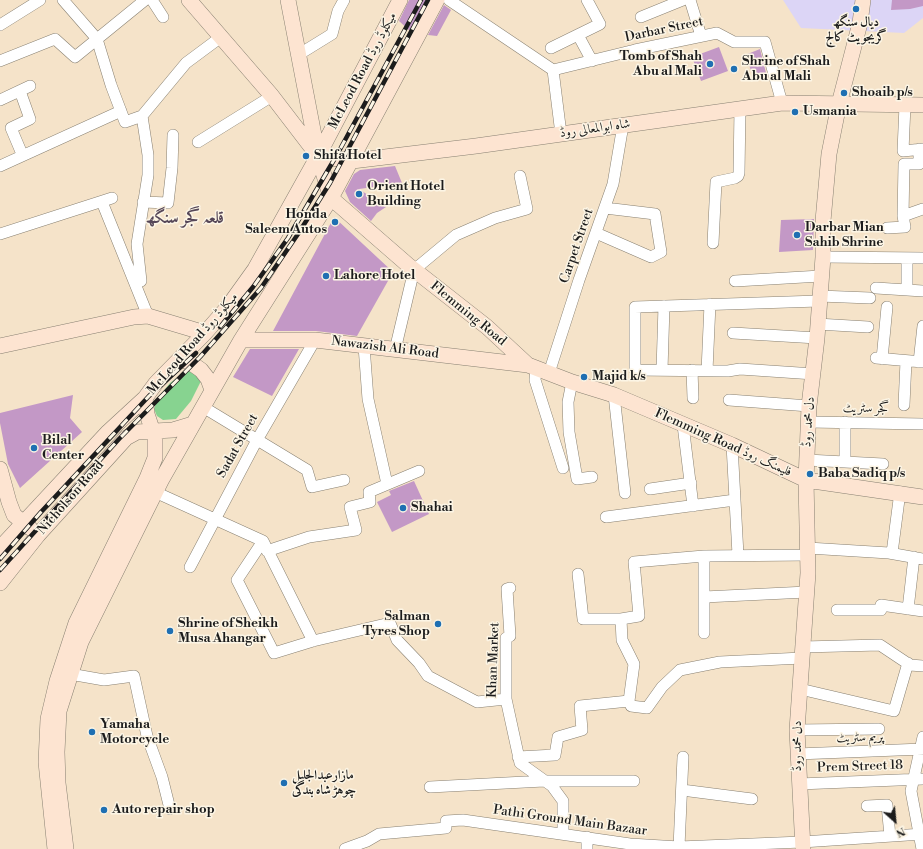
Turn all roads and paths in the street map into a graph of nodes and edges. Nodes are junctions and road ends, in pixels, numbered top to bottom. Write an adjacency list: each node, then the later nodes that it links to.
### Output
1 (40, 0): 17 (street)
2 (63, 0): 21 (street)
3 (145, 0): 21 (street)
4 (152, 0): 16 (street)
5 (189, 0): 20 (street)
6 (288, 0): 23 (street)
7 (344, 0): 23 (street)
8 (400, 0): 42 (street, McLeod Road میکلوڈ روڈ)
9 (437, 0): 43 (street)
10 (449, 0): 26 (street)
11 (587, 0): 18 (street)
12 (683, 0): 15 (street)
13 (690, 0): 19 (street)
14 (863, 0): 30 (street, دل محمد روڈ)
15 (641, 16)
16 (163, 17)
17 (0, 25)
18 (578, 35): 22 (street); 25 (street)
19 (702, 36): 25 (street, Darbar Street); 29 (street, Darbar Street)
20 (221, 37): 27 (street); 35 (street)
21 (97, 39): 24 (street); 34 (street)
22 (551, 48)
23 (298, 55): 42 (street)
24 (0, 61)
25 (592, 61): 26 (street, Darbar Street)
26 (553, 70): 37 (street)
27 (272, 96): 39 (street); 42 (street)
28 (0, 100): 41 (street)
29 (782, 104): 30 (street, شاہ ابوالمعالی روڈ); 33 (street, شاہ ابوالمعالی روڈ)
30 (839, 104): 31 (street, شاہ ابوالمعالی روڈ); 55 (street, دل محمد روڈ)
31 (905, 105): 32 (street, شاہ ابوالمعالی روڈ); 40 (street)
32 (923, 105)
33 (740, 109): 36 (street, شاہ ابوالمعالی روڈ); 54 (street)
34 (121, 111): 35 (street); 41 (street)
35 (142, 116): 47 (street)
36 (623, 125): 37 (street, شاہ ابوالمعالی روڈ); 48 (street, Carpet Street)
37 (561, 134): 43 (street, شاہ ابوالمعالی روڈ)
38 (173, 135): 47 (street)
39 (198, 142)
40 (921, 149): 50 (street)
41 (22, 154): 44 (street)
42 (318, 156): 43 (street, شاہ ابوالمعالی روڈ); 46 (street); 74 (street, McLeod Road میکلوڈ روڈ)
43 (352, 160): 46 (street)
44 (0, 166)
45 (520, 176): 58 (street)
46 (331, 198): 58 (street, Flemming Road); 76 (street)
47 (143, 202): 61 (street)
48 (604, 208): 52 (street, Carpet Street); 52 (street)
49 (923, 209): 50 (street)
50 (903, 216): 51 (street)
51 (888, 228)
52 (596, 233): 84 (street, Carpet Street)
53 (0, 234): 61 (street)
54 (713, 243)
55 (823, 257): 56 (street); 59 (street, دل محمد روڈ)
56 (907, 258): 57 (street); 63 (street)
57 (923, 258)
58 (414, 270): 80 (street); 84 (street, Flemming Road)
59 (821, 276): 60 (street); 65 (street, دل محمد روڈ)
60 (735, 281)
61 (135, 282): 70 (street)
62 (876, 288): 63 (street)
63 (907, 290): 64 (street)
64 (923, 291)
65 (819, 298): 66 (street); 67 (street); 73 (street, دل محمد روڈ)
66 (870, 298)
67 (710, 304): 68 (street); 87 (street)
68 (664, 306): 85 (street); 85 (street)
69 (887, 307): 82 (street)
70 (148, 316): 74 (street); 78 (street)
71 (923, 326): 83 (street)
72 (868, 327): 73 (street)
73 (817, 331): 75 (street); 88 (street, دل محمد روڈ)
74 (205, 333): 81 (street, McLeod Road میکلوڈ روڈ)
75 (733, 333)
76 (241, 340): 77 (street, Nawazish Ali Road); 90 (street)
77 (315, 340): 79 (street, Nawazish Ali Road); 104 (street, Sadat Street)
78 (0, 346)
79 (364, 346): 80 (street, Nawazish Ali Road); 116 (street)
80 (395, 350): 84 (street, Nawazish Ali Road)
81 (180, 359): 90 (street); 92 (street, McLeod Road میکلوڈ روڈ)
82 (906, 361): 83 (street); 95 (street)
83 (921, 362)
84 (538, 369): 89 (street, Flemming Road فلیمنگ روڈ); 109 (street)
85 (662, 370): 86 (street)
86 (692, 370): 87 (street); 93 (street)
87 (707, 371): 88 (street)
88 (814, 374): 96 (street, دل محمد روڈ)
89 (572, 382): 91 (street, Flemming Road فلیمنگ روڈ); 112 (street)
90 (212, 390): 97 (street)
91 (614, 395): 102 (street, Flemming Road فلیمنگ روڈ); 120 (street)
92 (145, 398): 103 (street, McLeod Road میکلوڈ روڈ); 126 (street, Nicholson Road)
93 (693, 398)
94 (729, 400): 96 (street)
95 (904, 405)
96 (809, 406): 98 (street, دل محمد روڈ)
97 (204, 407): 100 (street); 104 (street)
98 (809, 422): 99 (street, گجر سٹریٹ); 106 (street, دل محمد روڈ)
99 (845, 422): 101 (street, گجر سٹریٹ); 107 (street)
100 (193, 424): 103 (street); 118 (street)
101 (923, 424)
102 (683, 425): 105 (street, Flemming Road فلیمنگ روڈ); 115 (street)
103 (153, 430): 127 (street, Nicholson Road); 177 (street, McLeod Road میکلوڈ روڈ)
104 (257, 440): 113 (street); 125 (street, Sadat Street)
105 (732, 445): 114 (street, Flemming Road فلیمنگ روڈ); 122 (street)
106 (807, 460): 107 (street); 114 (street, دل محمد روڈ)
107 (845, 462): 108 (street)
108 (883, 464)
109 (563, 468)
110 (0, 469): 126 (street)
111 (419, 471): 116 (street)
112 (592, 477)
113 (344, 480)
114 (806, 480): 119 (street, Flemming Road فلیمنگ روڈ); 130 (street, دل محمد روڈ)
115 (691, 483): 117 (street); 123 (street)
116 (387, 484): 128 (street)
117 (650, 489)
118 (155, 492): 125 (street); 150 (street)
119 (900, 492): 121 (street, Flemming Road فلیمنگ روڈ); 131 (street)
120 (625, 493)
121 (923, 497)
122 (735, 500): 123 (street); 132 (street)
123 (693, 506): 124 (street)
124 (606, 517)
125 (215, 519): 128 (street); 135 (street, Sadat Street)
126 (23, 522): 127 (street); 129 (street, Nicholson Road)
127 (38, 535): 137 (street, Nicholson Road)
128 (265, 546): 146 (street); 146 (street)
129 (0, 548)
130 (808, 552): 131 (street); 132 (street); 139 (street, دل محمد روڈ)
131 (892, 553): 134 (street)
132 (738, 555): 133 (street)
133 (704, 556): 140 (street); 144 (street)
134 (918, 558): 141 (street)
135 (190, 567)
136 (578, 574): 144 (street)
137 (0, 583)
138 (510, 588): 152 (street, Khan Market)
139 (807, 592): 140 (street); 147 (street, دل محمد روڈ)
140 (704, 597): 145 (street)
141 (908, 609): 142 (street); 143 (street)
142 (836, 610)
143 (923, 611)
144 (622, 619): 153 (street)
145 (704, 633)
146 (313, 641): 152 (street)
147 (803, 652): 148 (street); 151 (street, دل محمد روڈ); 153 (street)
148 (908, 663): 149 (street); 151 (street)
149 (923, 666)
150 (70, 674): 169 (street); 178 (street)
151 (800, 690): 155 (street, دل محمد روڈ)
152 (506, 699): 159 (street, Khan Market)
153 (629, 702): 159 (street)
154 (879, 729): 155 (street)
155 (797, 730): 158 (street, دل محمد روڈ)
156 (923, 737): 157 (street)
157 (922, 749): 158 (street, پریم سٹریٹ); 161 (street)
158 (797, 754): 164 (street, دل محمد روڈ)
159 (518, 757): 163 (street)
160 (683, 757): 166 (street)
161 (919, 779): 164 (street, Prem Street 18); 171 (street)
162 (634, 780): 163 (street)
163 (544, 781): 165 (street); 170 (street)
164 (799, 784): 174 (street, دل محمد روڈ)
165 (430, 787)
166 (682, 790): 167 (street); 175 (street)
167 (752, 798)
168 (867, 806): 172 (street)
169 (170, 809)
170 (563, 834): 173 (street, Pathi Ground Main Bazaar); 179 (street, Pathi Ground Main Bazaar)
171 (921, 834): 172 (street, Pathi Ground Main Bazaar); 181 (street)
172 (890, 836): 174 (street, Pathi Ground Main Bazaar)
173 (587, 837): 176 (street, Pathi Ground Main Bazaar); 180 (street)
174 (803, 845): 175 (street, Pathi Ground Main Bazaar)
175 (680, 847): 176 (street, Pathi Ground Main Bazaar)
176 (659, 848)
177 (55, 849)
178 (66, 849)
179 (345, 849)
180 (587, 849)
181 (922, 849)

